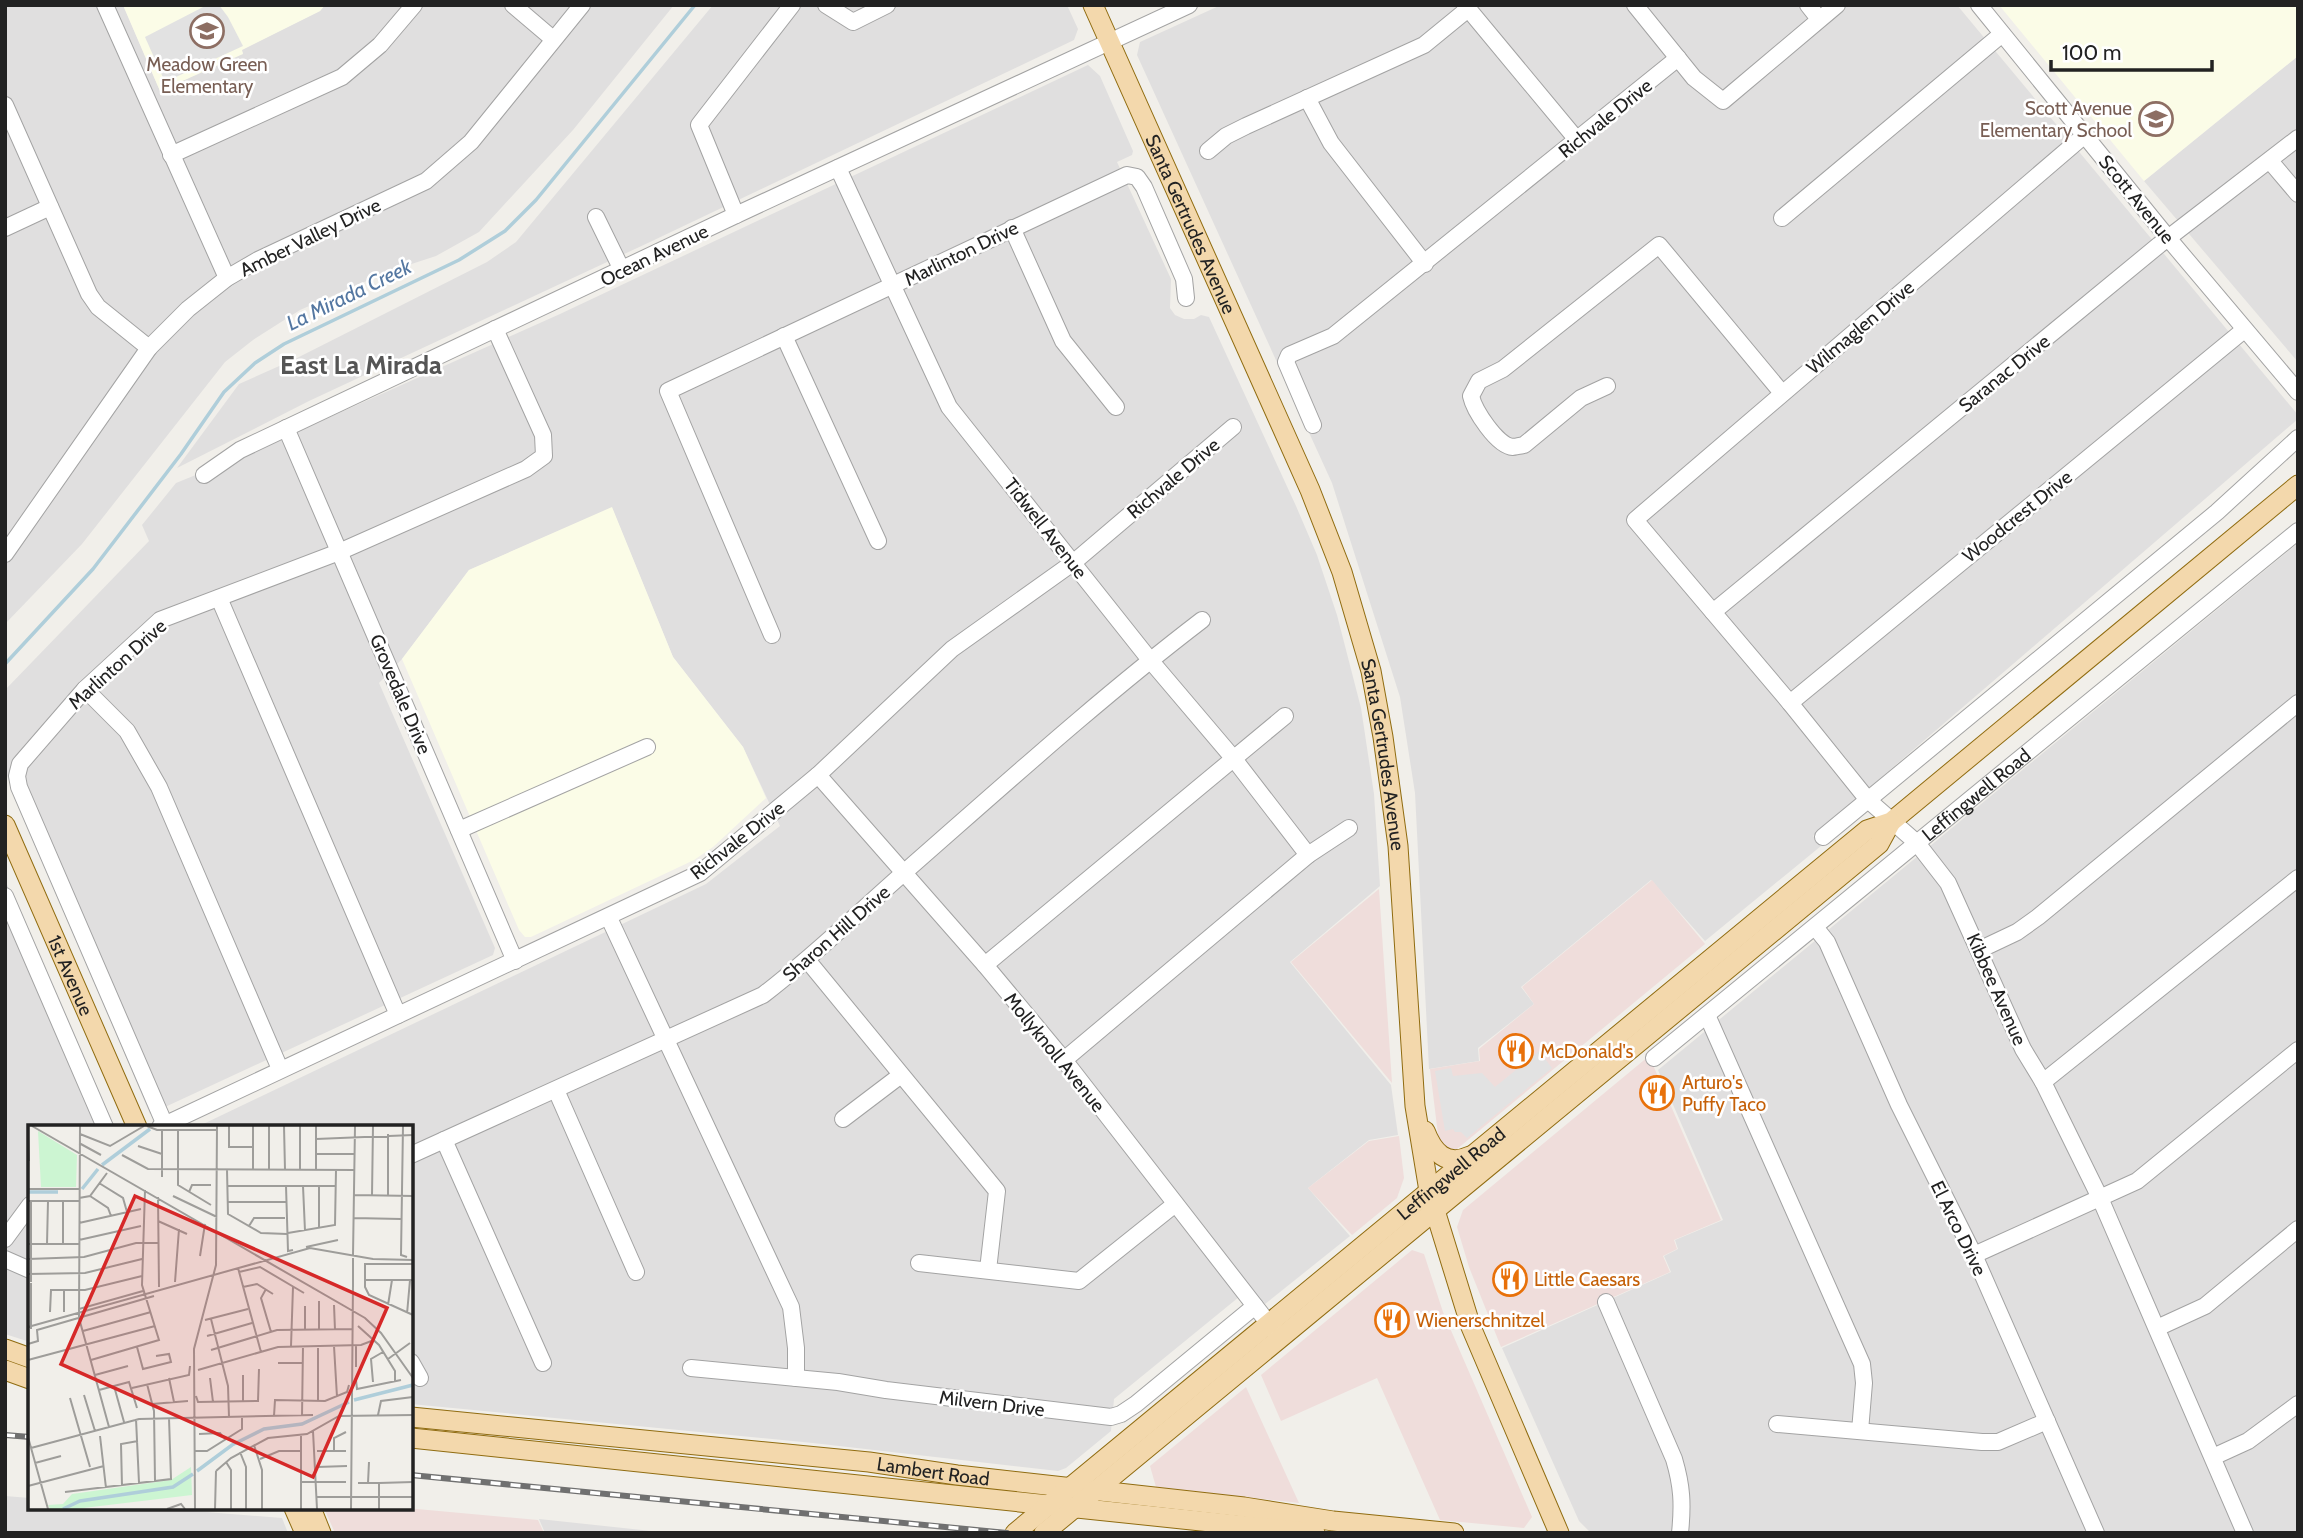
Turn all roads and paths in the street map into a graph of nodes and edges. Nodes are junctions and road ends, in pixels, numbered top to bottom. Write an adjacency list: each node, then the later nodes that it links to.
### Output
1 (105, 5): 26 (street)
2 (414, 5): 26 (street)
3 (513, 5): 17 (street)
4 (582, 5): 17 (street, Amber Valley Drive)
5 (792, 5): 31 (street)
6 (826, 5): 7 (street)
7 (887, 5)
8 (1093, 5): 18 (main road, Santa Gertrudes Avenue)
9 (1189, 5): 18 (street, Ocean Avenue)
10 (1635, 5): 19 (street)
11 (1808, 5): 15 (street)
12 (1837, 5): 15 (street)
13 (1979, 5): 16 (street, Scott Avenue)
14 (1467, 7): 20 (street); 24 (street)
15 (1819, 19): 19 (street)
16 (2002, 34): 22 (street, Scott Avenue); 33 (street)
17 (553, 39): 39 (street, Amber Valley Drive)
18 (1109, 42): 28 (street, Ocean Avenue); 101 (main road, Santa Gertrudes Avenue)
19 (1678, 58): 24 (street, Richvale Drive)
20 (1307, 98): 25 (street); 37 (street)
21 (5, 105): 30 (street)
22 (2086, 134): 36 (street, Scott Avenue); 48 (street, Wilmaglen Drive)
23 (2298, 138): 27 (street, Saranac Drive)
24 (1578, 141): 37 (street, Richvale Drive)
25 (1208, 151)
26 (171, 155): 39 (street)
27 (2270, 161): 29 (street); 36 (street, Saranac Drive)
28 (838, 168): 31 (street, Ocean Avenue); 40 (street, Tidwell Avenue)
29 (2298, 194)
30 (50, 207): 34 (street); 45 (street)
31 (736, 215): 38 (street, Ocean Avenue)
32 (596, 217): 38 (street)
33 (1782, 218)
34 (5, 228)
35 (1012, 228): 40 (street, Marlinton Drive); 41 (street, Marlinton Drive); 49 (street)
36 (2168, 238): 43 (street, Scott Avenue); 63 (street, Saranac Drive)
37 (1425, 264): 50 (street, Richvale Drive)
38 (622, 270): 42 (street, Ocean Avenue)
39 (227, 278): 45 (street, Amber Valley Drive)
40 (892, 286): 44 (street, Marlinton Drive); 61 (street, Tidwell Avenue)
41 (1186, 298)
42 (495, 329): 52 (street, Ocean Avenue); 59 (street, Marlinton Drive)
43 (2244, 330): 47 (street, Scott Avenue); 68 (street, Woodcrest Drive)
44 (785, 336): 58 (street); 65 (street, Marlinton Drive)
45 (149, 348): 60 (street, Amber Valley Drive)
46 (1606, 386): 48 (street)
47 (2298, 392)
48 (1782, 393): 56 (street, Wilmaglen Drive)
49 (1116, 407)
50 (1313, 425)
51 (1233, 427): 61 (street, Richvale Drive)
52 (286, 428): 54 (street, Ocean Avenue); 59 (street, Grovedale Drive)
53 (2298, 439): 74 (street)
54 (204, 475)
55 (2298, 485): 75 (main road, Leffingwell Road)
56 (1635, 520): 63 (street, Kibbee Avenue)
57 (2298, 531): 80 (street, Leffingwell Road)
58 (878, 541)
59 (339, 552): 62 (street, Marlinton Drive); 78 (street, Grovedale Drive)
60 (5, 554)
61 (1074, 562): 66 (street, Tidwell Avenue); 73 (street, Richvale Drive)
62 (219, 598): 67 (street, Marlinton Drive); 91 (street)
63 (1713, 611): 68 (street, Kibbee Avenue)
64 (1202, 620): 66 (street, Sharon Hill Drive)
65 (772, 635)
66 (1150, 660): 72 (street, Tidwell Avenue); 82 (street, Sharon Hill Drive)
67 (85, 689): 97 (street); 105 (street, Marlinton Drive)
68 (1790, 703): 74 (street, Kibbee Avenue)
69 (2298, 703): 87 (street)
70 (1285, 716): 72 (street)
71 (647, 747): 78 (street)
72 (1234, 759): 81 (street, Tidwell Avenue); 90 (street)
73 (818, 775): 82 (street, Mollyknoll Avenue); 85 (street, Richvale Drive)
74 (1867, 800): 75 (street, Kibbee Avenue); 79 (street)
75 (1891, 822): 80 (street, Kibbee Avenue); 108 (main road, Leffingwell Road); 114 (main road, Leffingwell Road)
76 (5, 825): 104 (main road, 1st Avenue)
77 (1349, 828): 81 (street)
78 (459, 830): 88 (street, Grovedale Drive)
79 (1823, 837)
80 (1917, 843): 86 (street, Leffingwell Road); 87 (street, Kibbee Avenue)
81 (1308, 855): 96 (street)
82 (905, 872): 89 (street, Sharon Hill Drive); 90 (street, Mollyknoll Avenue)
83 (2298, 878): 99 (street)
84 (5, 897): 103 (street)
85 (609, 918): 88 (street, Richvale Drive); 93 (street)
86 (1815, 926): 92 (street, Leffingwell Road); 117 (street, El Arco Drive)
87 (1979, 950): 99 (street, Kibbee Avenue)
88 (515, 961): 91 (street, Richvale Drive)
89 (808, 961): 93 (street, Sharon Hill Drive); 98 (street)
90 (985, 965): 96 (street, Mollyknoll Avenue)
91 (398, 1015): 97 (street, Richvale Drive)
92 (1707, 1015): 95 (street, Leffingwell Road); 140 (street)
93 (665, 1040): 100 (street, Sharon Hill Drive); 135 (street)
94 (2298, 1050): 111 (street)
95 (1654, 1058)
96 (1064, 1060): 112 (street, Mollyknoll Avenue)
97 (280, 1069): 106 (street, Richvale Drive)
98 (901, 1075): 102 (street); 121 (street)
99 (2043, 1082): 111 (street, Kibbee Avenue)
100 (556, 1090): 107 (street, Sharon Hill Drive); 122 (street)
101 (1415, 1106): 108 (main road); 110 (main road, Santa Gertrudes Avenue)
102 (843, 1119)
103 (104, 1125)
104 (136, 1125)
105 (162, 1125)
106 (164, 1125)
107 (444, 1140): 109 (street, Sharon Hill Drive); 129 (street)
108 (1477, 1152): 110 (main road, Leffingwell Road)
109 (413, 1155)
110 (1429, 1191): 114 (main road, Santa Gertrudes Avenue); 126 (main road, Leffingwell Road)
111 (2099, 1198): 117 (street); 125 (street, Kibbee Avenue)
112 (1174, 1205): 121 (street); 124 (street, Mollyknoll Avenue)
113 (28, 1208): 116 (street)
114 (1435, 1212): 126 (main road, Leffingwell Road); 160 (main road, Santa Gertrudes Avenue)
115 (2298, 1229): 125 (street)
116 (5, 1239)
117 (1974, 1255): 138 (street, El Arco Drive)
118 (5, 1259): 120 (street)
119 (919, 1263): 121 (street)
120 (28, 1269)
121 (989, 1270)
122 (636, 1272)
123 (1606, 1302): 161 (street)
124 (1255, 1306): 126 (street, Mollyknoll Avenue); 135 (street, Milvern Drive)
125 (2157, 1328): 143 (street, Kibbee Avenue)
126 (1274, 1331): 142 (main road, Leffingwell Road); 144 (main road, Leffingwell Road)
127 (5, 1349): 128 (main road)
128 (28, 1357)
129 (543, 1363)
130 (413, 1366): 134 (street)
131 (691, 1368): 135 (street, Milvern Drive)
132 (5, 1370): 133 (main road)
133 (28, 1378)
134 (420, 1378)
135 (796, 1378)
136 (2298, 1404): 143 (street)
137 (413, 1417): 144 (main road, Lambert Road)
138 (2047, 1421): 140 (street); 162 (street, El Arco Drive)
139 (1777, 1424): 140 (street)
140 (1860, 1431)
141 (413, 1438): 146 (main road, Lambert Road)
142 (1160, 1438): 145 (main road, Leffingwell Road); 147 (main road)
143 (2213, 1457): 163 (street, Kibbee Avenue)
144 (1070, 1487): 145 (main road, Lambert Road); 148 (main road, Leffingwell Road)
145 (1096, 1490): 147 (main road, Lambert Road); 149 (main road, Leffingwell Road)
146 (958, 1496): 148 (main road, Lambert Road); 153 (main road)
147 (1196, 1501): 159 (main road, Lambert Road)
148 (1049, 1506): 149 (main road, Lambert Road); 153 (main road, Leffingwell Road)
149 (1074, 1508): 157 (main road, Leffingwell Road); 158 (main road, Lambert Road)
150 (295, 1510): 154 (main road)
151 (301, 1510): 155 (main road)
152 (312, 1510): 156 (main road)
153 (1017, 1532)
154 (305, 1533)
155 (311, 1533)
156 (321, 1533)
157 (1044, 1533)
158 (1315, 1533)
159 (1454, 1533)
160 (1559, 1533)
161 (1679, 1533)
162 (2096, 1533)
163 (2245, 1533)

